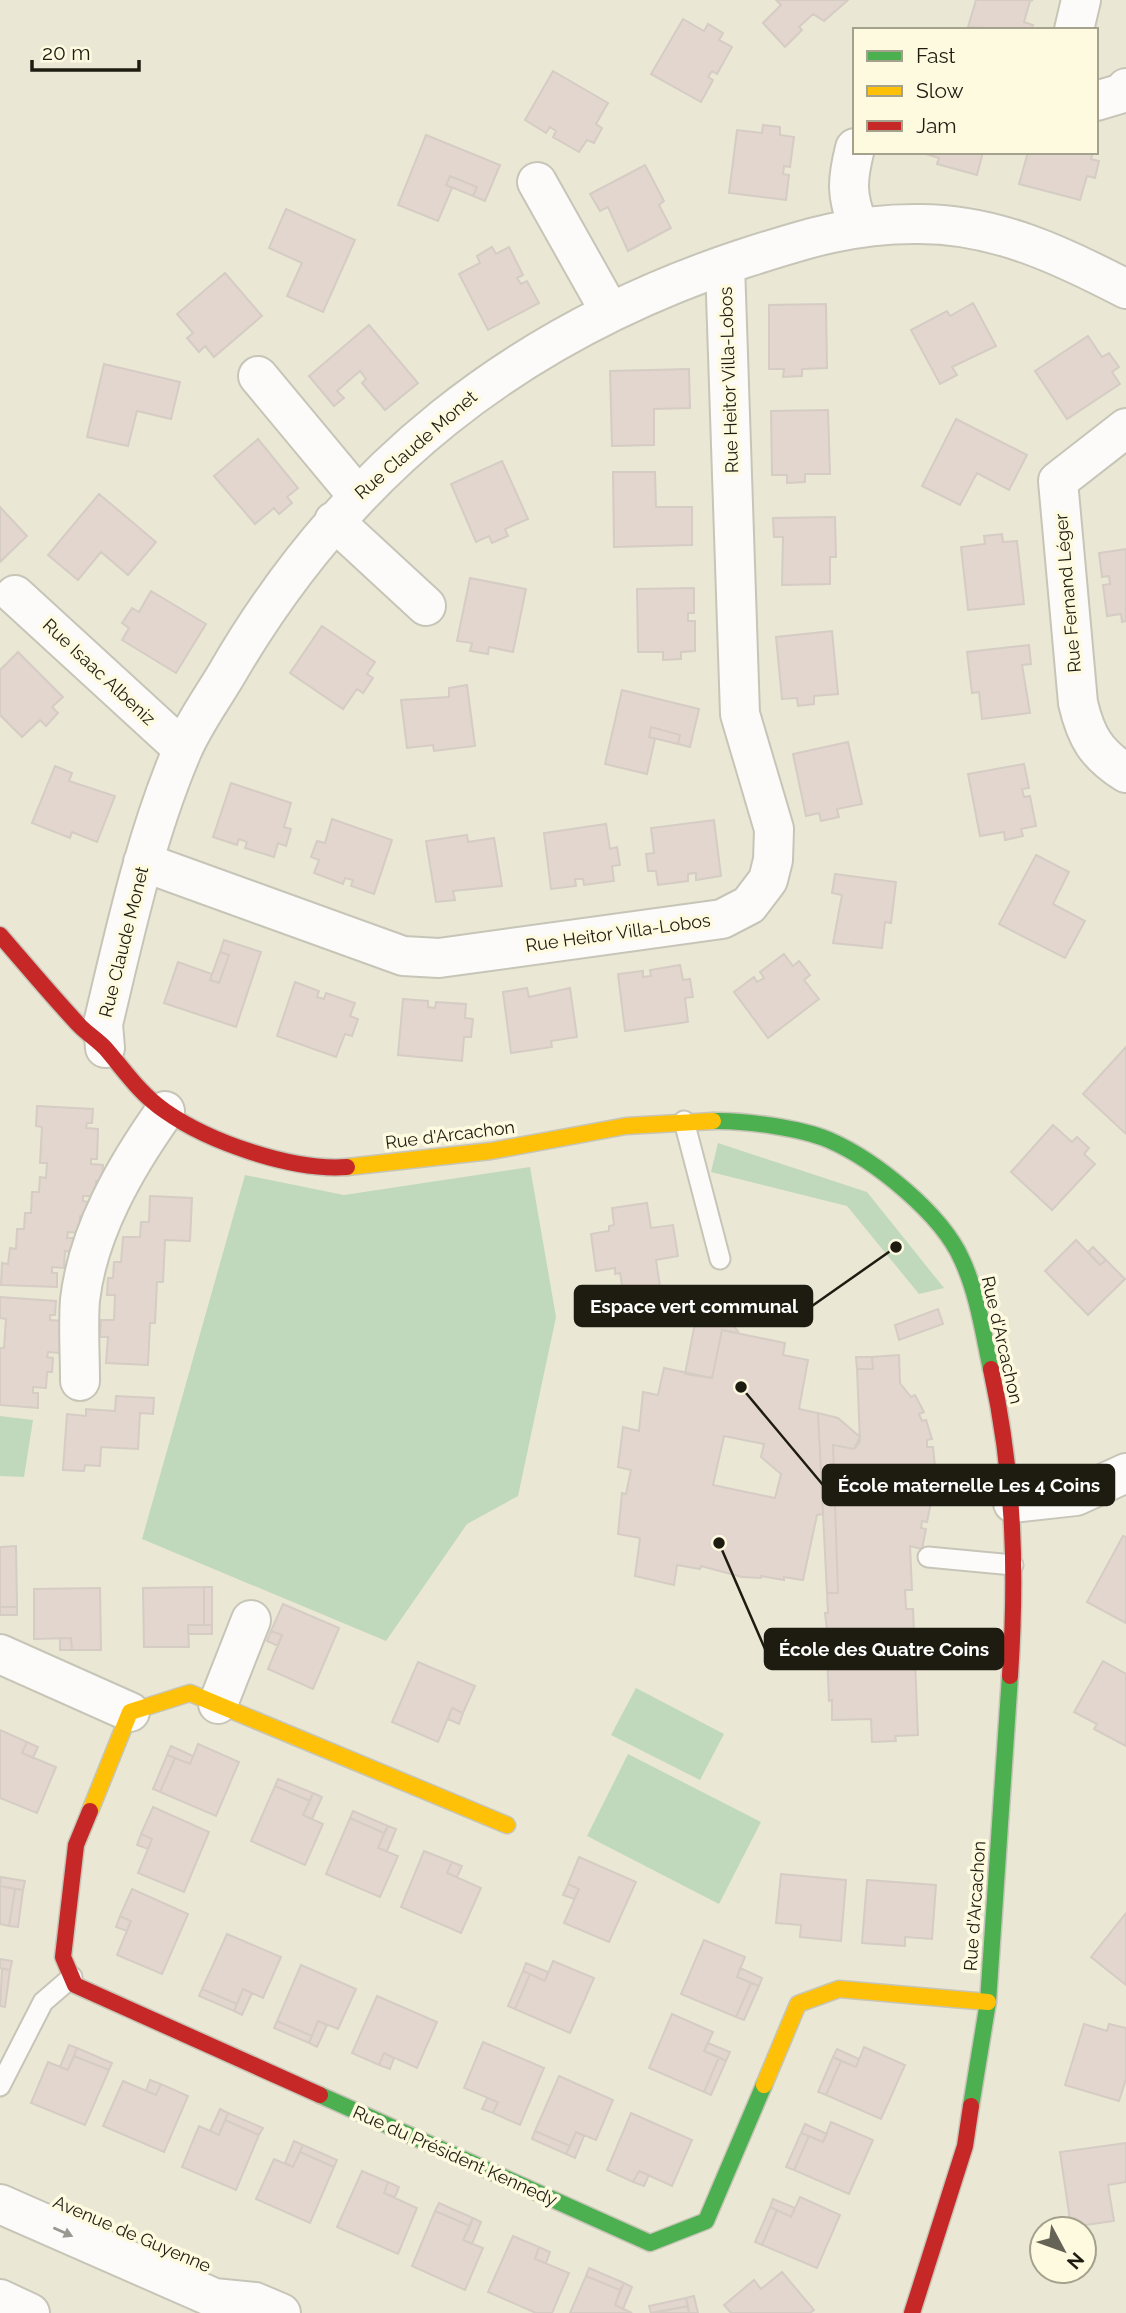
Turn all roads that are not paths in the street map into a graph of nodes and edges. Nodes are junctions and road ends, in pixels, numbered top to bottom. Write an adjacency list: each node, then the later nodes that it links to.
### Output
1 (1081, 0): 2 (street)
2 (1074, 28)
3 (1126, 88): 4 (street)
4 (1098, 100)
5 (853, 154): 7 (street)
6 (537, 182): 10 (street)
7 (858, 225): 8 (street, Rue Claude Monet); 9 (street, Rue Claude Monet)
8 (725, 265): 10 (street, Rue Claude Monet); 18 (street, Rue Heitor Villa-Lobos)
9 (1126, 289)
10 (609, 310): 13 (street, Rue Claude Monet)
11 (258, 376): 13 (street)
12 (1126, 428): 17 (street, Rue Fernand Léger)
13 (346, 508): 15 (street); 16 (street, Rue Claude Monet)
14 (15, 595): 16 (street, Rue Isaac Albeniz)
15 (426, 606)
16 (183, 749): 18 (street, Rue Claude Monet)
17 (1126, 773)
18 (143, 862): 20 (street, Rue Claude Monet)
19 (0, 935): 20 (street, Rue d'Arcachon)
20 (105, 1048): 21 (street, Rue d'Arcachon)
21 (165, 1111): 22 (street, Rue d'Arcachon); 24 (street)
22 (684, 1121): 23 (lane); 26 (street, Rue d'Arcachon)
23 (720, 1259)
24 (80, 1381)
25 (1126, 1473): 26 (street)
26 (1013, 1503): 28 (street, Rue d'Arcachon)
27 (928, 1557): 28 (lane)
28 (1013, 1565): 35 (street, Rue d'Arcachon)
29 (251, 1620): 31 (street)
30 (0, 1654): 32 (street)
31 (218, 1704): 32 (street); 33 (street)
32 (130, 1712): 34 (street)
33 (507, 1825)
34 (72, 1977): 35 (street, Rue du Président Kennedy); 36 (lane)
35 (988, 2002): 42 (street, Rue d'Arcachon)
36 (0, 2087)
37 (0, 2178): 40 (street, Avenue de Guyenne)
38 (0, 2204): 40 (street, Avenue de Guyenne, one-way to 40)
39 (0, 2299): 41 (street)
40 (268, 2307)
41 (30, 2313)
42 (912, 2313)

